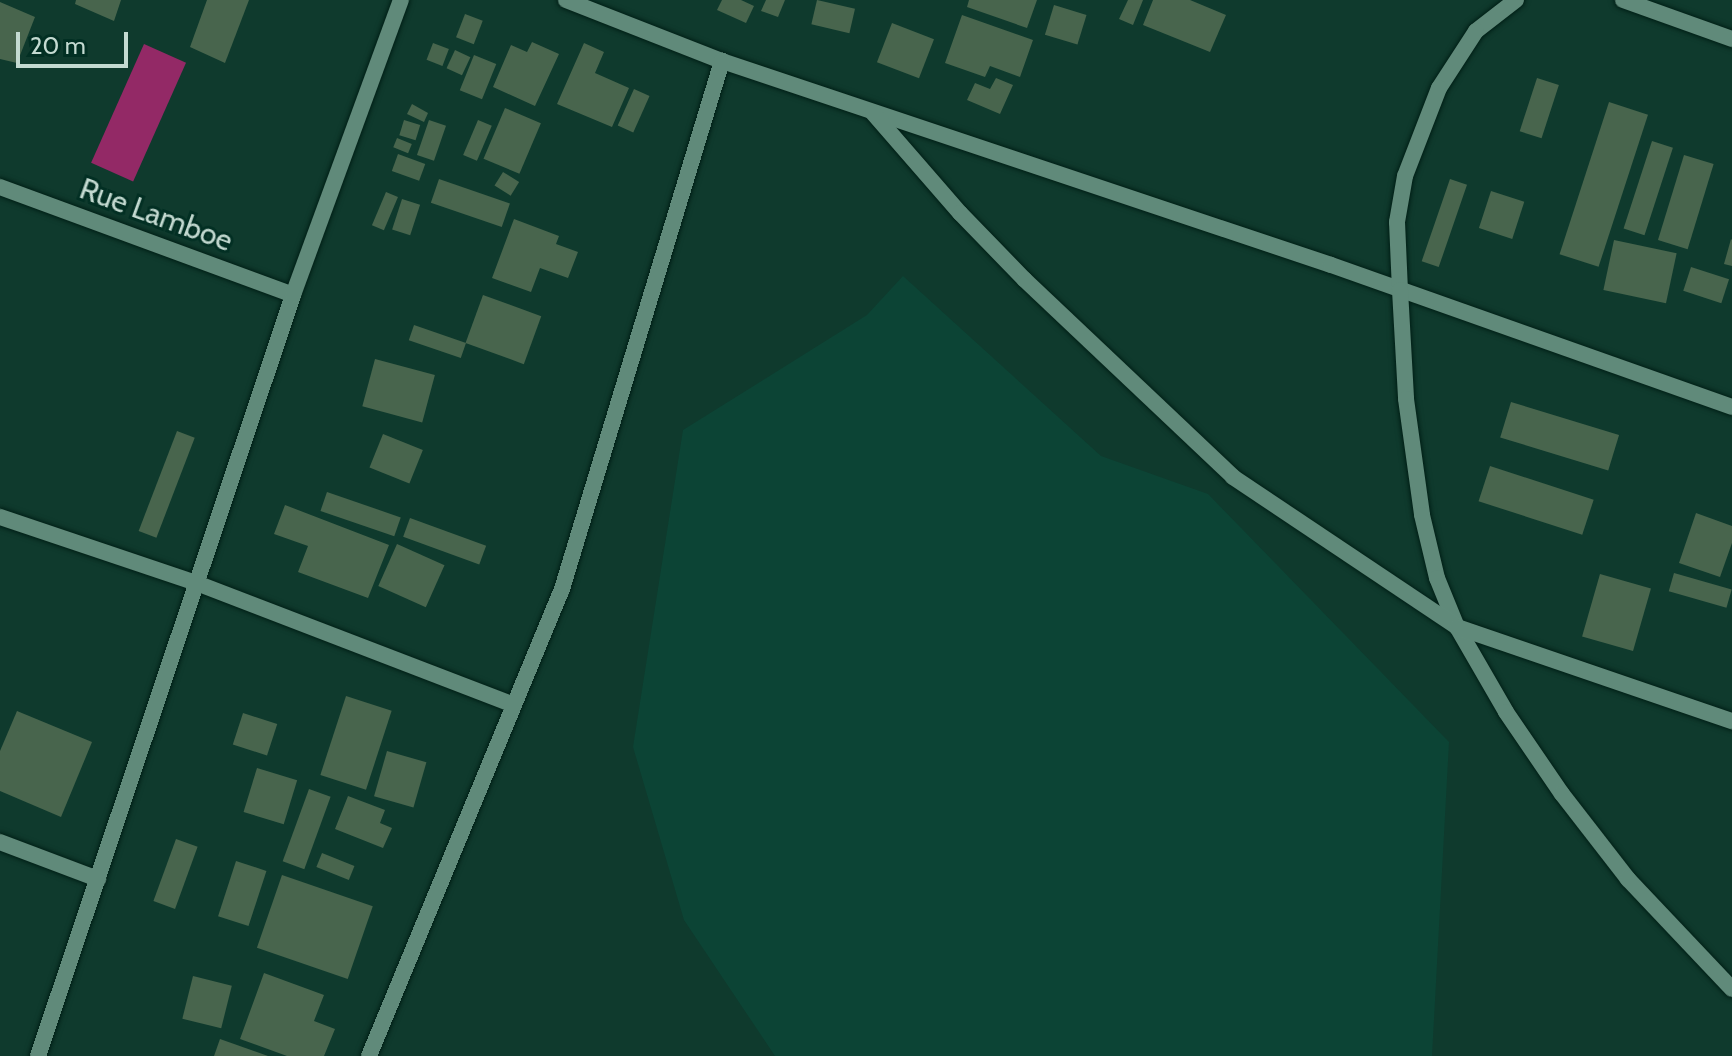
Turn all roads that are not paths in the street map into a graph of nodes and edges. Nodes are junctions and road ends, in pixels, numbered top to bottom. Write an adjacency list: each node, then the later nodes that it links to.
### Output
1 (401, 0): 10 (street)
2 (566, 0): 6 (street)
3 (1516, 0): 9 (street)
4 (1623, 0): 5 (street)
5 (1732, 39)
6 (722, 61): 7 (street); 15 (street)
7 (872, 112): 9 (street); 14 (street)
8 (0, 187): 10 (street, Rue Lamboe)
9 (1400, 290): 11 (street); 14 (street)
10 (293, 295): 13 (street)
11 (1732, 407)
12 (0, 517): 13 (street)
13 (199, 584): 15 (street); 18 (street)
14 (1457, 627): 16 (street); 19 (street)
15 (512, 704): 21 (street)
16 (1732, 721)
17 (0, 842): 18 (street)
18 (98, 879): 20 (street)
19 (1732, 989)
20 (38, 1056)
21 (369, 1056)

